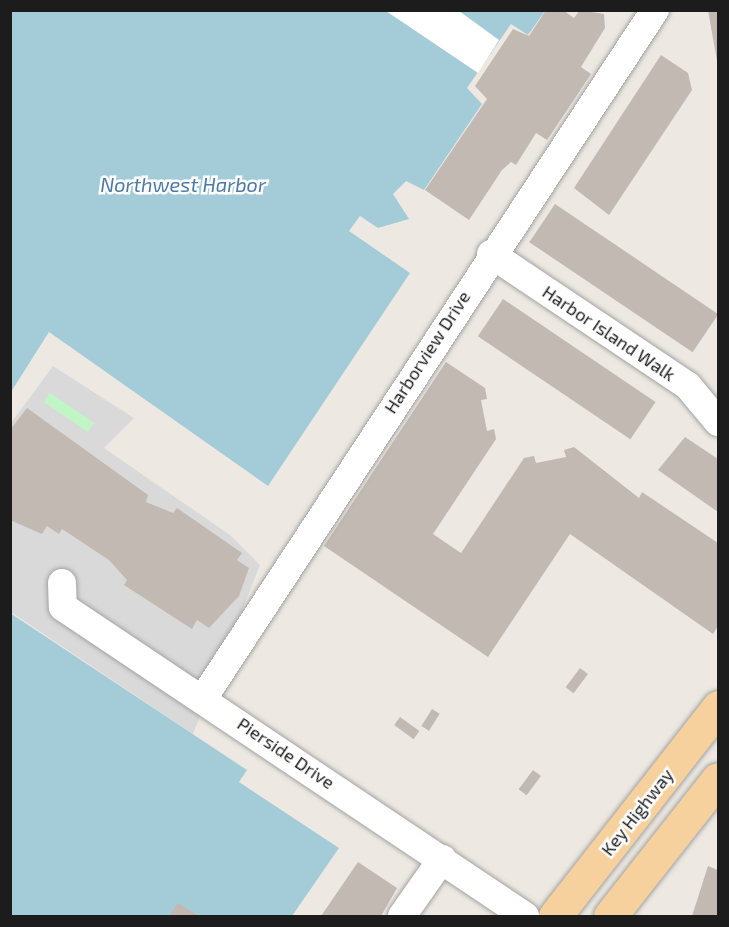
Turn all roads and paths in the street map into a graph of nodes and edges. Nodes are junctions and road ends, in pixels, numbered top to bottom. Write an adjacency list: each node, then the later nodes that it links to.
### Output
1 (655, 10): 2 (street, Harborview Drive)
2 (491, 254): 3 (street, Harbor Island Walk); 5 (street, Harborview Drive)
3 (718, 422)
4 (62, 583): 5 (street, Pierside Drive)
5 (204, 697): 8 (street, Pierside Drive)
6 (718, 707): 11 (main road, Key Highway)
7 (718, 779): 12 (main road)
8 (442, 860): 9 (street); 10 (street, Pierside Drive)
9 (402, 916)
10 (525, 916)
11 (555, 916)
12 (610, 916)

